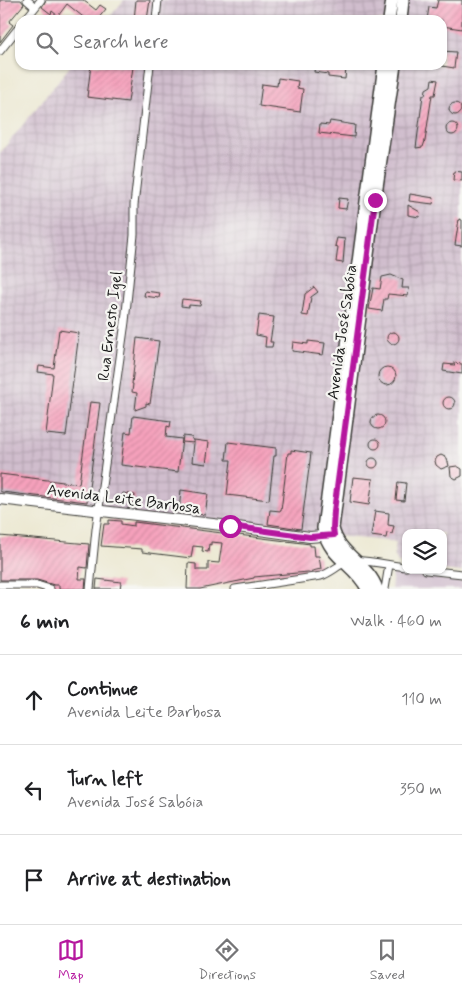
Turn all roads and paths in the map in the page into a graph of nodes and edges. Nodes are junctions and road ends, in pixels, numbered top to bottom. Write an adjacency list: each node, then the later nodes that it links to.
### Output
1 (27, 0): 6 (street)
2 (41, 0): 6 (street)
3 (158, 0): 8 (street)
4 (392, 0): 9 (main road)
5 (404, 0): 10 (main road)
6 (35, 7): 7 (street)
7 (29, 15)
8 (156, 15)
9 (390, 15)
10 (402, 15)
11 (15, 32): 12 (street)
12 (0, 51)
13 (149, 70): 17 (street, Rua Ernesto Igel)
14 (383, 70): 18 (main road, Avenida José Sabóia)
15 (394, 70): 18 (main road, Avenida José Sabóia)
16 (0, 499): 17 (street, Avenida Leite Barbosa)
17 (98, 511): 18 (street, Avenida Leite Barbosa); 26 (street, Rua Ernesto Igel)
18 (330, 536): 19 (main road)
19 (350, 562): 20 (street); 27 (street); 28 (main road); 29 (main road)
20 (389, 565): 21 (street); 30 (street)
21 (402, 567)
22 (447, 572): 23 (street)
23 (462, 574)
24 (0, 585): 25 (street)
25 (50, 589)
26 (90, 589)
27 (235, 589)
28 (367, 589)
29 (377, 589)
30 (385, 589)

